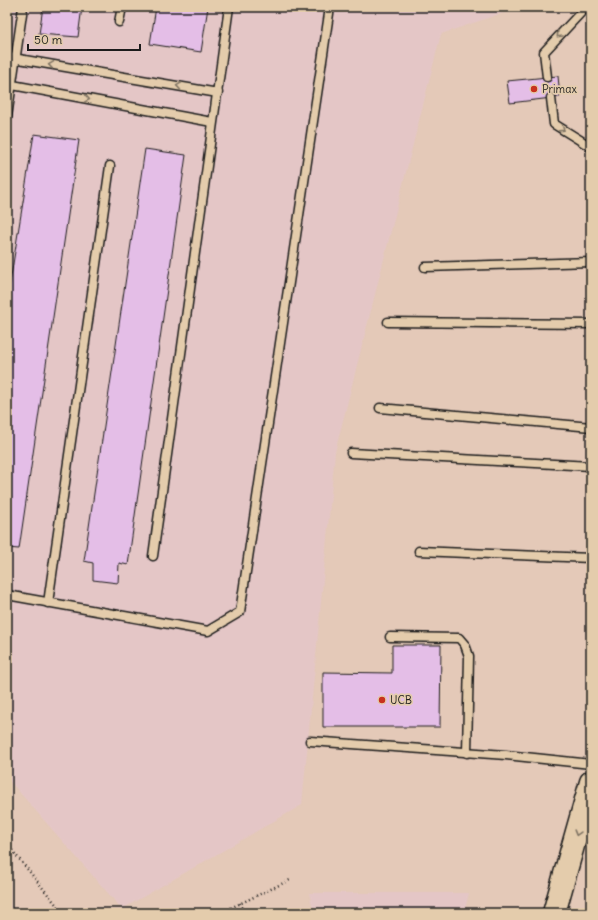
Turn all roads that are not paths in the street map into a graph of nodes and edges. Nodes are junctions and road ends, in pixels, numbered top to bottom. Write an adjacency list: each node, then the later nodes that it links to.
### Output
1 (23, 7): 7 (lane)
2 (122, 7): 6 (lane)
3 (229, 7): 10 (lane)
4 (330, 7): 28 (lane)
5 (586, 7): 8 (lane, one-way to 8)
6 (119, 22)
7 (11, 58): 9 (lane); 10 (lane, one-way to 7)
8 (547, 77)
9 (9, 85): 12 (lane); 13 (lane, one-way to 13)
10 (218, 92): 13 (lane)
11 (551, 98): 14 (lane, one-way to 14)
12 (7, 117)
13 (212, 122): 25 (lane)
14 (591, 147)
15 (110, 166): 28 (lane)
16 (591, 262): 17 (lane)
17 (425, 268)
18 (388, 322): 19 (lane)
19 (591, 324)
20 (380, 408): 21 (lane)
21 (591, 427)
22 (350, 453): 23 (lane)
23 (591, 466)
24 (419, 551): 26 (lane)
25 (153, 556)
26 (591, 558)
27 (7, 595): 28 (lane)
28 (48, 603)
29 (390, 637): 31 (lane)
30 (310, 741): 31 (lane)
31 (467, 753): 32 (lane)
32 (591, 764)
33 (591, 782): 34 (highway, one-way to 34)
34 (554, 913)

